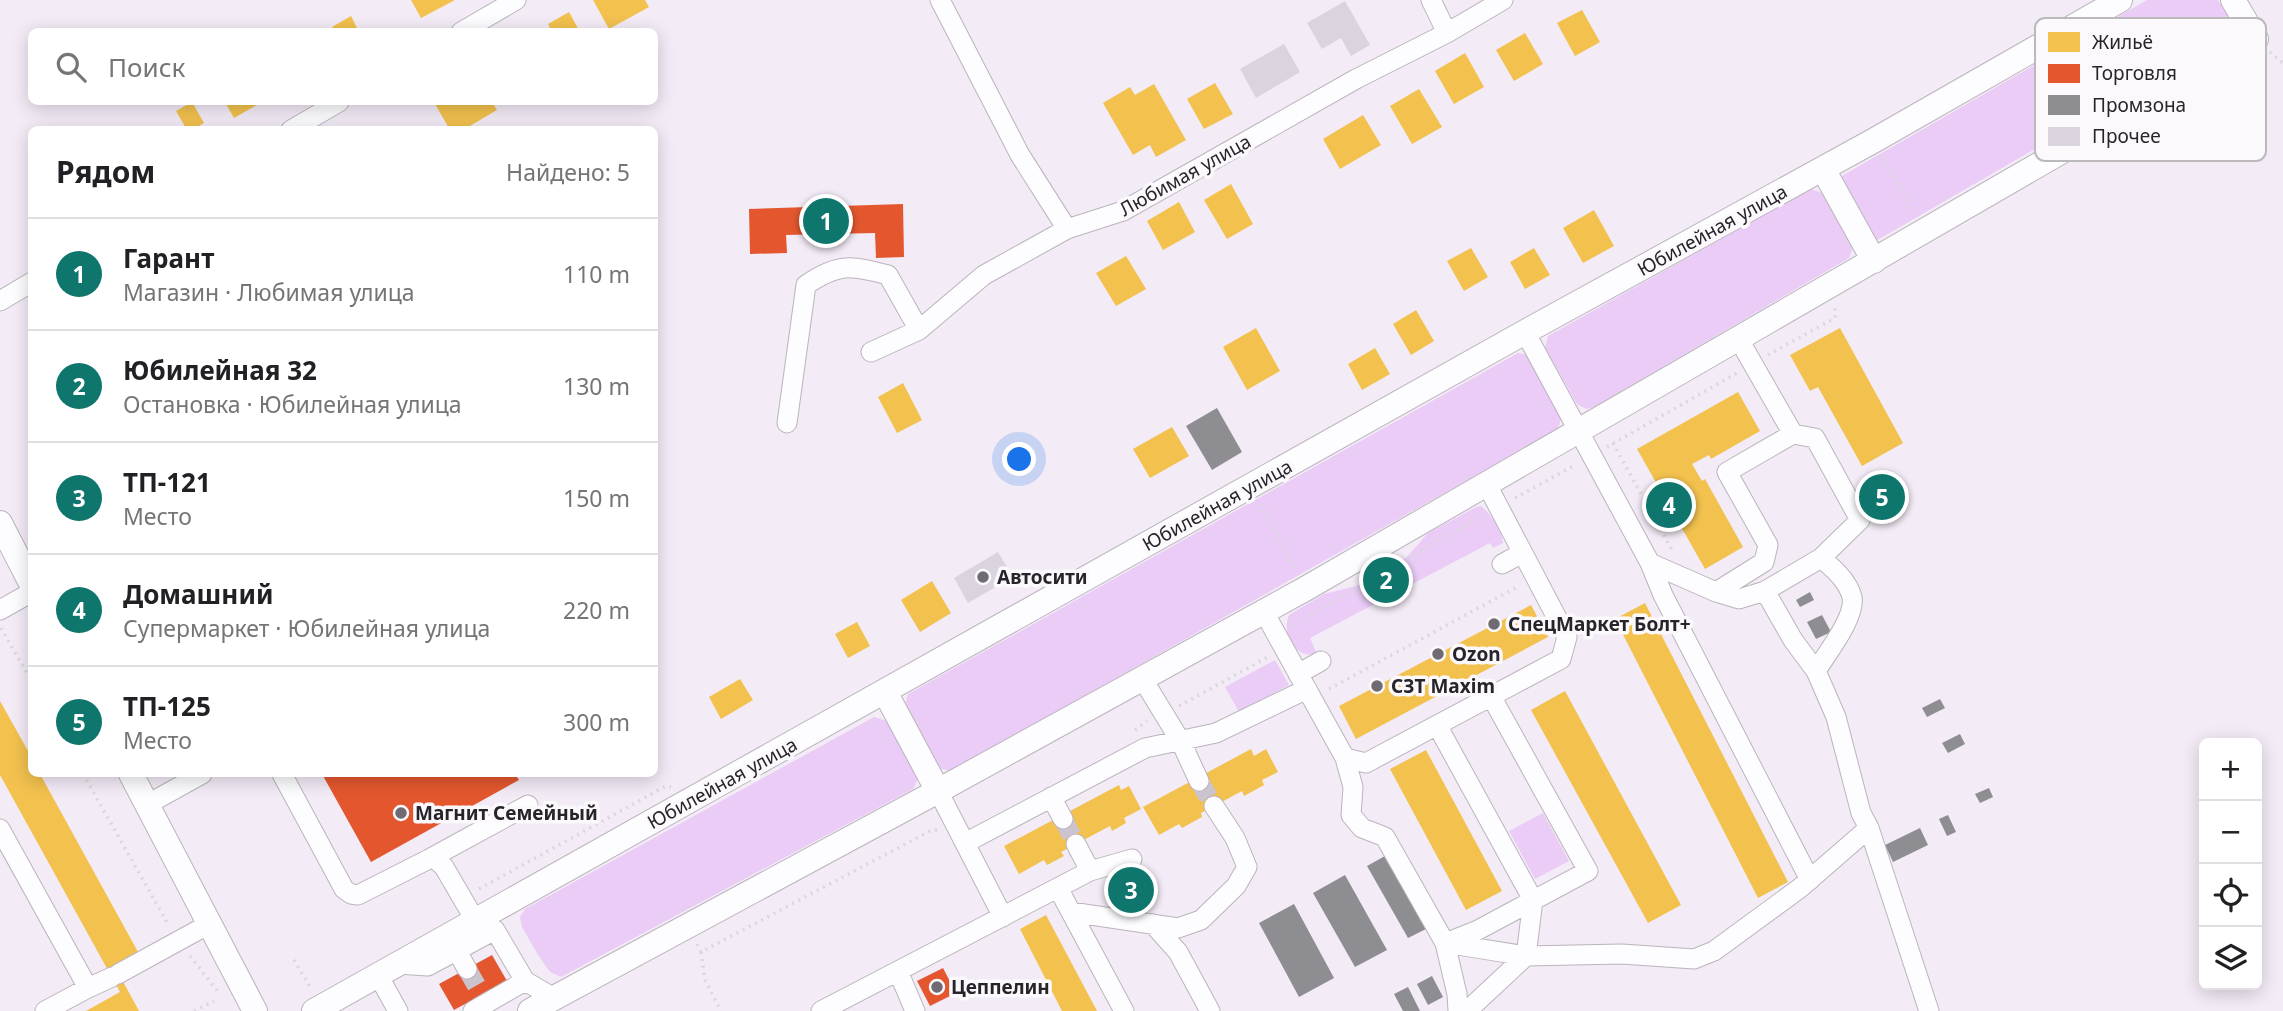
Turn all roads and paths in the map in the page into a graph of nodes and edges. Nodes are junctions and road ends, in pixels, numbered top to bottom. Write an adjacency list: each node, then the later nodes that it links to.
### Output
1 (516, 0): 9 (street)
2 (940, 0): 18 (street)
3 (1431, 0): 10 (street)
4 (1503, 0): 10 (street, Любимая улица)
5 (2120, 0): 7 (main road, Юбилейная улица)
6 (2233, 0): 8 (main road)
7 (2088, 18)
8 (2244, 18)
9 (468, 28)
10 (1447, 33): 18 (street, Любимая улица)
11 (2035, 48): 16 (main road, Юбилейная улица)
12 (335, 105): 13 (street)
13 (298, 126)
14 (1882, 156): 17 (path)
15 (2046, 161): 19 (main road)
16 (1823, 169): 19 (main road); 24 (main road, Юбилейная улица)
17 (1917, 216)
18 (1067, 229): 23 (street, Любимая улица)
19 (1874, 261): 25 (main road)
20 (28, 284): 21 (street)
21 (0, 301)
22 (1836, 305): 27 (path)
23 (919, 330): 26 (street, Любимая улица); 28 (street)
24 (1525, 332): 29 (street); 57 (main road, Юбилейная улица)
25 (1738, 338): 27 (street); 29 (main road)
26 (871, 352)
27 (1753, 364): 30 (street); 31 (path)
28 (787, 423)
29 (1580, 431): 32 (street); 33 (main road)
30 (1793, 434): 38 (street); 46 (street)
31 (1613, 443): 32 (path); 44 (path)
32 (1593, 455): 35 (path); 39 (street)
33 (1486, 483): 35 (street); 49 (main road)
34 (1260, 503): 41 (path)
35 (1498, 507): 37 (street); 51 (path)
36 (0, 523): 42 (main road)
37 (1522, 552): 40 (street); 43 (street)
38 (1821, 558): 45 (street); 53 (street)
39 (1650, 563): 44 (street); 83 (street)
40 (1502, 564)
41 (1297, 573)
42 (28, 577)
43 (1535, 577): 56 (path); 58 (street)
44 (1689, 580): 46 (street)
45 (1765, 591): 46 (street); 53 (street)
46 (1716, 592)
47 (28, 594): 48 (street)
48 (0, 610)
49 (1264, 612): 51 (street); 55 (main road)
50 (0, 626): 54 (path)
51 (1276, 634): 56 (street); 59 (path)
52 (1321, 661): 56 (street)
53 (1816, 671): 76 (street)
54 (28, 675)
55 (1142, 678): 59 (street); 70 (main road)
56 (1306, 687): 62 (street); 64 (street)
57 (885, 692): 70 (main road); 90 (main road, Юбилейная улица)
58 (1491, 696): 60 (street); 85 (street)
59 (1164, 714): 62 (street)
60 (1437, 725): 64 (street); 85 (street)
61 (1135, 730): 63 (path)
62 (1181, 742): 63 (street); 69 (street)
63 (1145, 748): 71 (street)
64 (1345, 758): 93 (street)
65 (85, 777): 92 (path)
66 (138, 777): 72 (main road)
67 (197, 777): 72 (street)
68 (284, 777): 80 (street)
69 (1199, 781)
70 (938, 791): 78 (street); 103 (main road)
71 (1051, 797): 75 (street); 78 (street)
72 (148, 804): 88 (main road)
73 (528, 805): 80 (street)
74 (1214, 806): 89 (street)
75 (1063, 820)
76 (1869, 828): 83 (street); 119 (street)
77 (0, 829): 101 (street)
78 (961, 835): 87 (street); 95 (path)
79 (1076, 844): 82 (street)
80 (429, 859): 90 (street)
81 (1132, 859): 82 (street)
82 (1090, 872): 84 (street)
83 (1810, 880): 96 (street)
84 (1058, 888): 86 (street); 87 (street)
85 (1533, 900): 93 (street); 96 (street)
86 (1071, 912): 89 (street); 115 (street)
87 (1003, 917): 99 (street)
88 (211, 923): 92 (street); 108 (main road)
89 (1153, 924): 116 (street)
90 (485, 925): 94 (street); 98 (main road, Юбилейная улица); 100 (street)
91 (694, 939): 95 (path)
92 (177, 940): 101 (street); 102 (path)
93 (1445, 943): 96 (street); 117 (street)
94 (457, 950): 97 (street); 98 (street)
95 (701, 952): 112 (path)
96 (1526, 956): 118 (street)
97 (467, 969)
98 (387, 970): 109 (main road, Юбилейная улица); 110 (street)
99 (898, 971): 113 (street); 114 (street)
100 (525, 981): 103 (street); 105 (street)
101 (88, 988): 106 (street)
102 (222, 997)
103 (554, 998): 111 (main road)
104 (214, 1001): 107 (path)
105 (480, 1003)
106 (46, 1011)
107 (194, 1011)
108 (256, 1011)
109 (314, 1011)
110 (398, 1011)
111 (530, 1011)
112 (721, 1011)
113 (821, 1011)
114 (915, 1011)
115 (1124, 1011)
116 (1210, 1011)
117 (1458, 1011)
118 (1467, 1011)
119 (1928, 1011)

